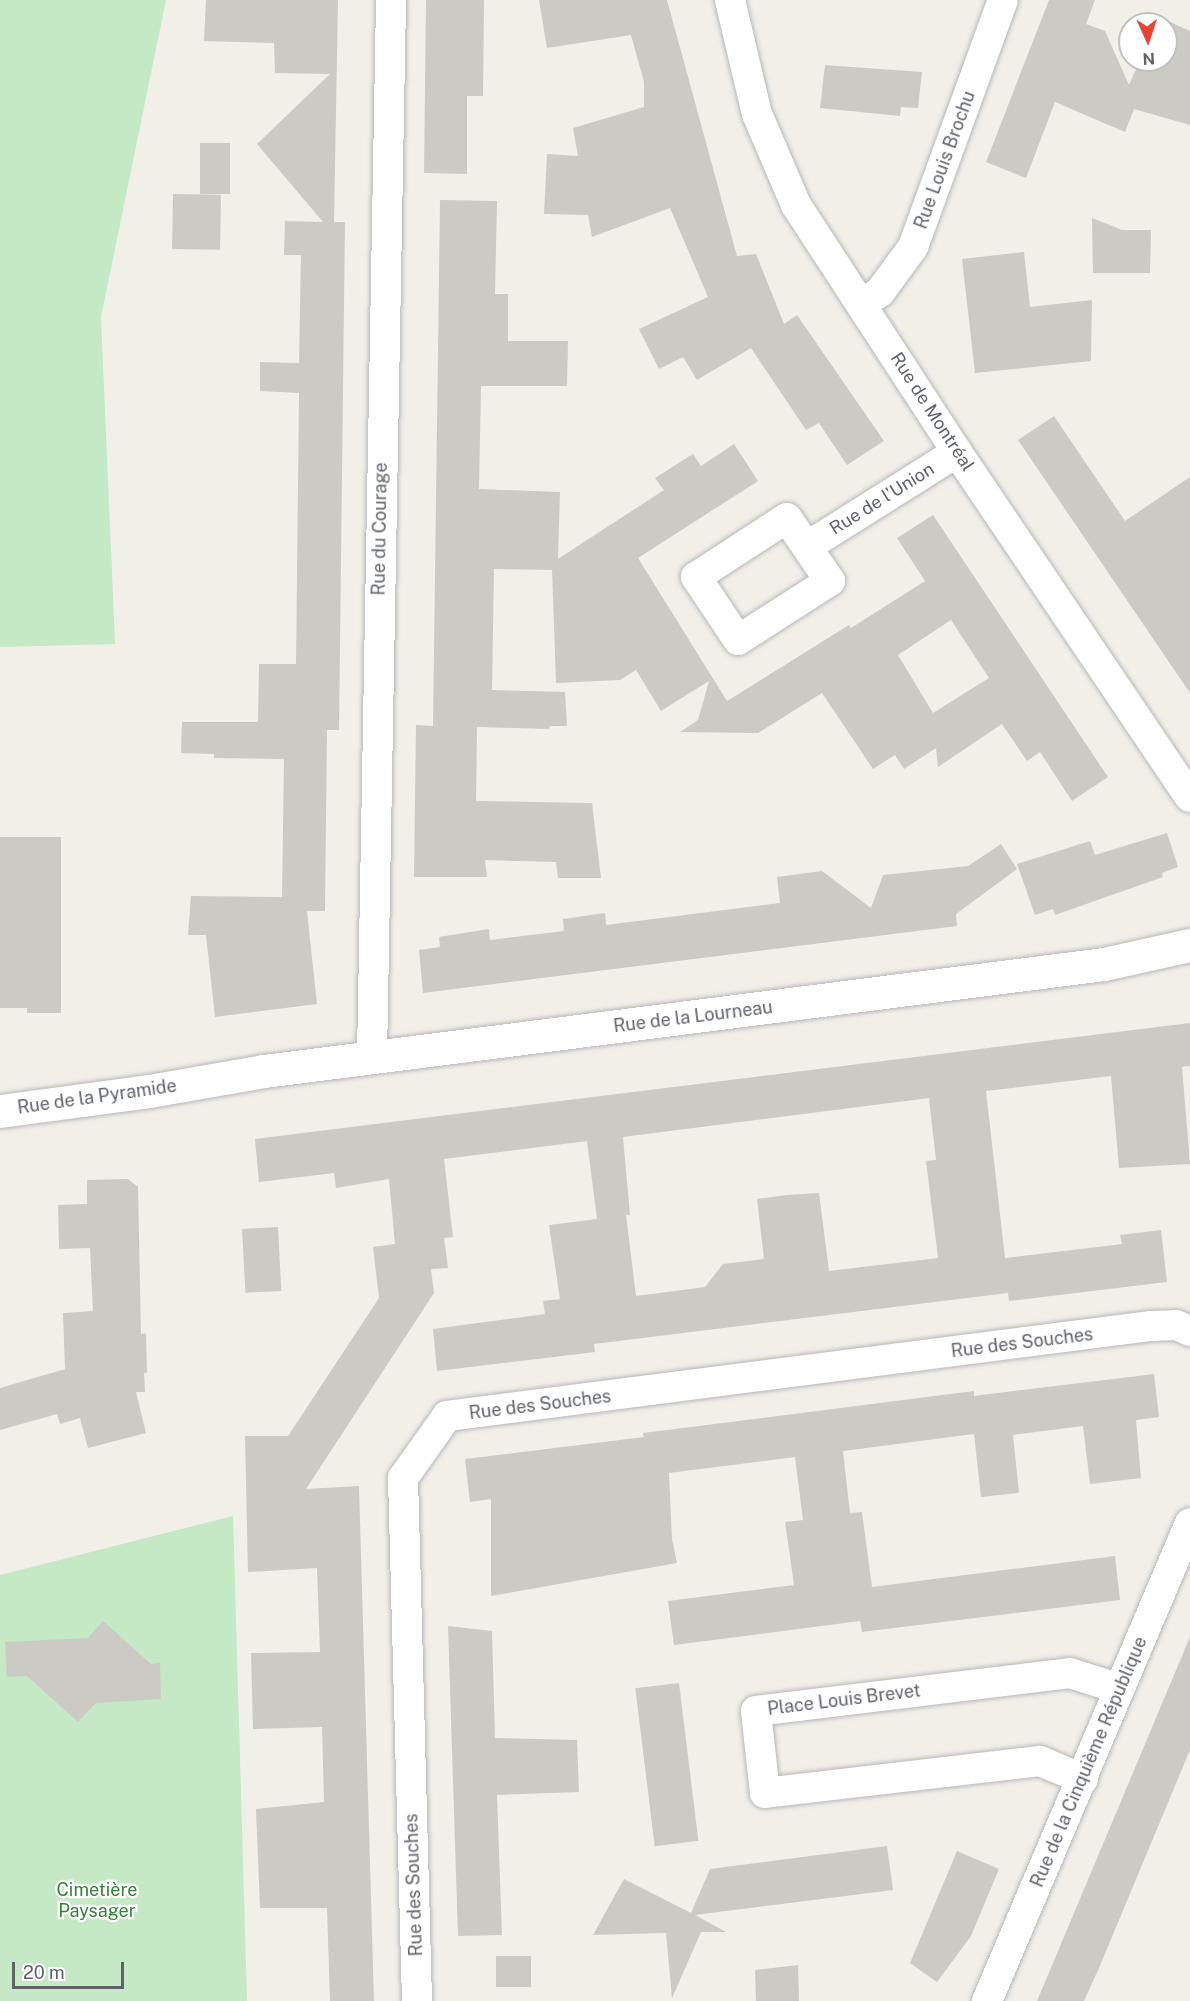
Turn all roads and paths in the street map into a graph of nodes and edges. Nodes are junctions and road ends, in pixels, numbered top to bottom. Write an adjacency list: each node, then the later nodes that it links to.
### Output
1 (391, 0): 9 (street, Rue du Courage)
2 (730, 0): 4 (street, Rue de Montréal)
3 (1003, 0): 4 (street, Rue Louis Brochu)
4 (862, 304): 5 (street, Rue de Montréal)
5 (957, 452): 6 (street, Rue de l'Union); 7 (street, Rue de Montréal)
6 (808, 546)
7 (1190, 797)
8 (1190, 945): 9 (street, Rue de la Lourneau)
9 (372, 1058): 10 (street, Rue de la Lourneau)
10 (195, 1084): 11 (street, Rue de la Pyramide)
11 (0, 1111)
12 (1190, 1331): 16 (street, Rue des Souches)
13 (1190, 1523): 14 (street, Rue de la Cinquième République)
14 (1120, 1689): 15 (street, Rue de la Cinquième République); 15 (street, Place Louis Brevet)
15 (1083, 1779): 17 (street, Rue de la Cinquième République)
16 (417, 2001)
17 (987, 2001)

